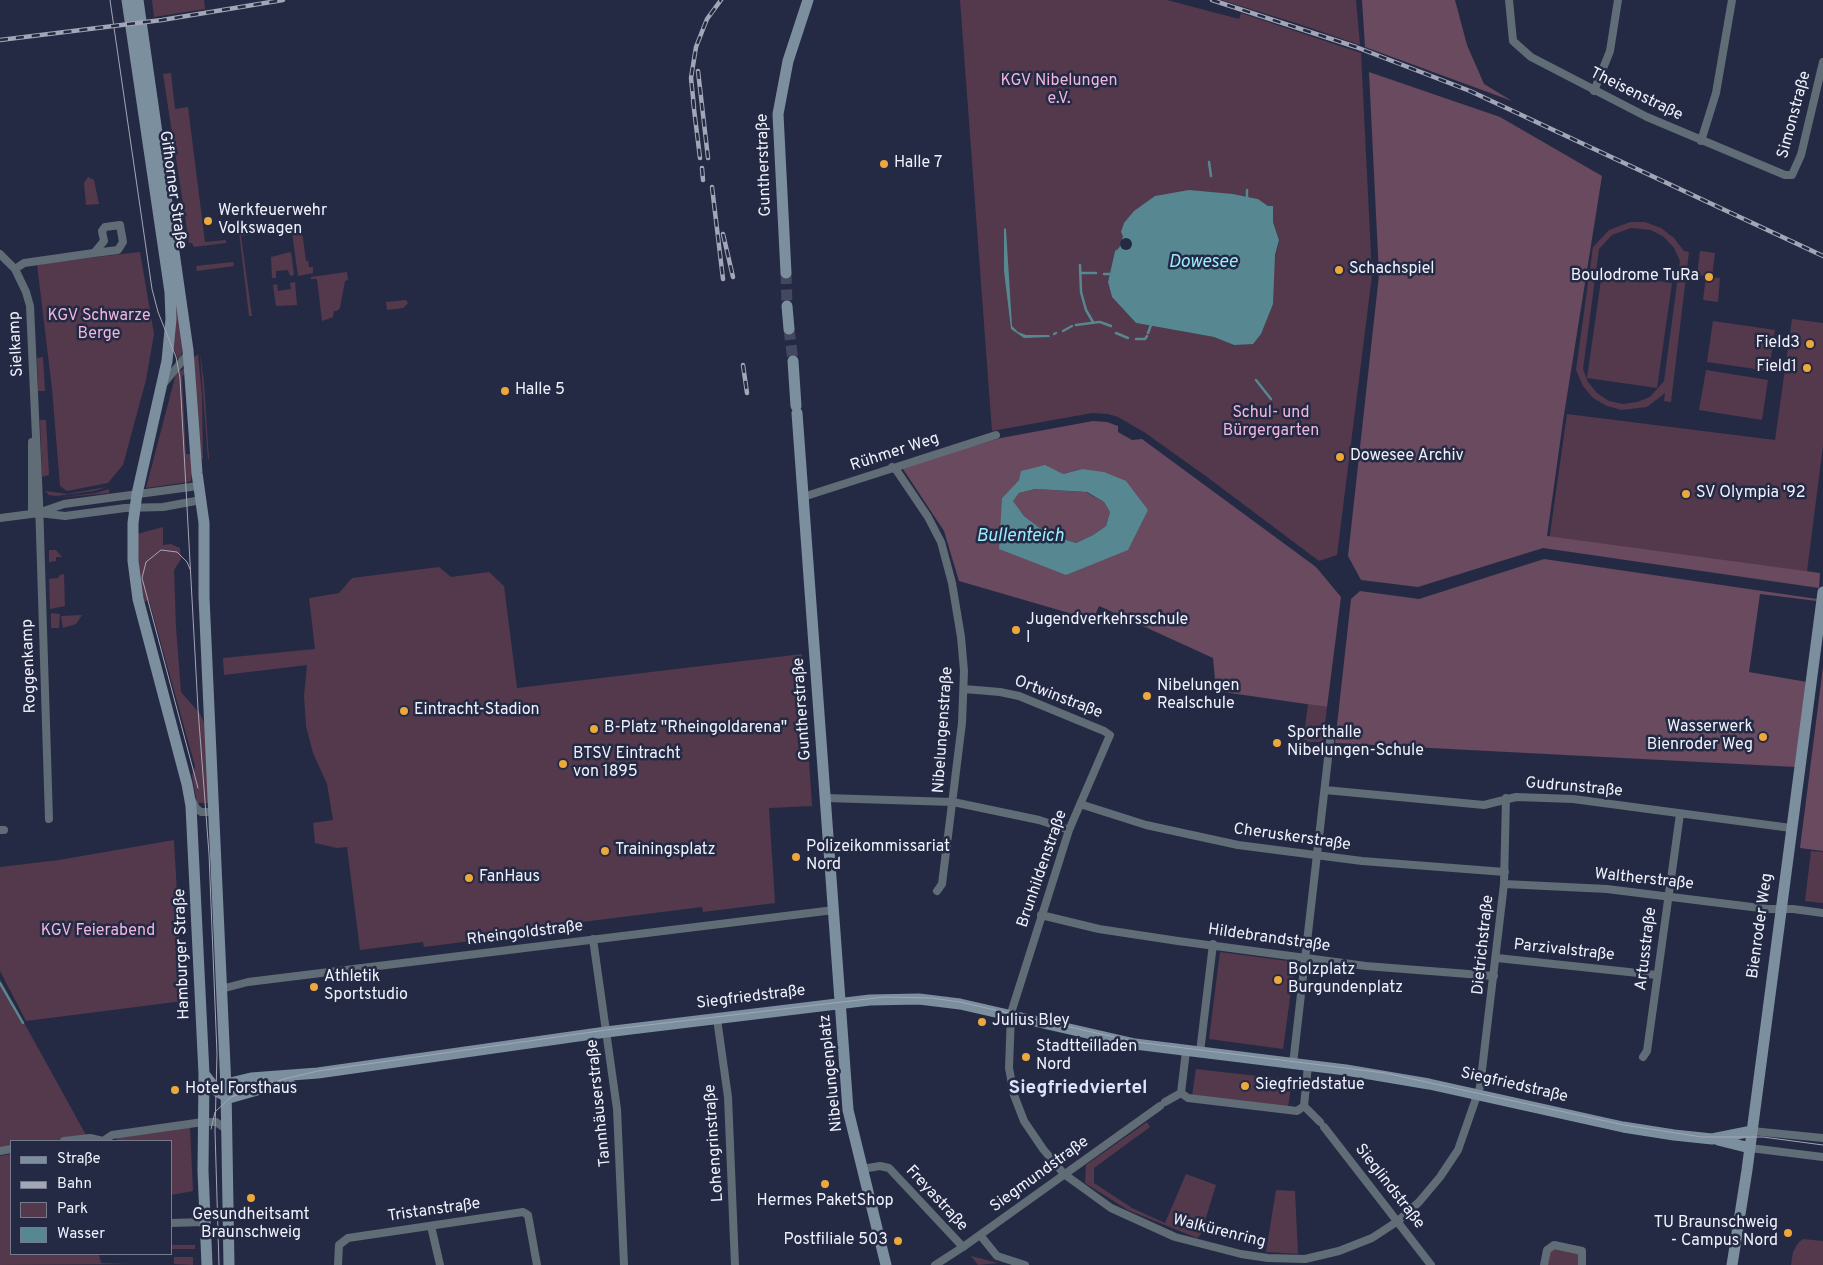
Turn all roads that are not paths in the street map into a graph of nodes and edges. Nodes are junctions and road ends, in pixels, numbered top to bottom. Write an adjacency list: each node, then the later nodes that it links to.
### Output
1 (127, 0): 19 (main road, Gifhorner Straße)
2 (138, 0): 17 (main road, Gifhorner Straße)
3 (1509, 0): 8 (street, Theisenstraße)
4 (1618, 0): 8 (street)
5 (1732, 0): 9 (street)
6 (807, 3): 14 (main road, Guntherstraße)
7 (1823, 62): 10 (street, Simonstraße)
8 (1594, 91): 9 (street, Theisenstraße)
9 (1700, 141): 10 (street, Theisenstraße)
10 (1792, 175)
11 (94, 253): 11 (street); 13 (street)
12 (0, 254): 13 (street, Sielkamp)
13 (15, 269): 27 (street, Sielkamp)
14 (786, 273)
15 (788, 306): 16 (main road)
16 (790, 329)
17 (188, 354): 19 (street, Gifhorner Straße); 22 (main road, Gifhorner Straße)
18 (792, 361): 24 (main road, Guntherstraße)
19 (162, 385): 23 (main road, Gifhorner Straße)
20 (996, 435): 21 (street, Rühmer Weg)
21 (892, 468): 24 (street, Rühmer Weg); 30 (street, Nibelungenstraße)
22 (198, 486): 23 (street); 25 (main road, Gifhorner Straße)
23 (137, 494): 26 (main road, Gifhorner Straße); 27 (street)
24 (803, 498): 35 (main road, Guntherstraße)
25 (201, 500): 26 (street); 39 (main road)
26 (135, 508): 27 (street); 34 (main road, Hamburger Straße)
27 (36, 513): 28 (street); 41 (street, Roggenkamp)
28 (0, 518)
29 (1823, 592): 42 (main road, Bienroder Weg)
30 (964, 689): 31 (street, Ortwinstraße); 37 (street, Nibelungenstraße)
31 (1110, 735): 38 (street, Brunhildenstraße)
32 (1330, 741): 33 (street)
33 (1325, 790): 36 (street, Gudrunstraße); 44 (street)
34 (189, 793): 39 (street, Hamburger Straße); 69 (main road, Hamburger Straße)
35 (826, 798): 37 (street); 50 (main road, Guntherstraße)
36 (1506, 798): 40 (street, Gudrunstraße); 45 (street, Dietrichstraße)
37 (953, 802): 43 (street); 47 (street, Nibelungenstraße)
38 (1080, 804): 43 (street, Brunhildenstraße); 44 (street, Cheruskerstraße)
39 (213, 812): 59 (main road)
40 (1680, 814): 42 (street, Gudrunstraße); 48 (street, Artusstraße)
41 (49, 819)
42 (1791, 828): 49 (main road, Bienroder Weg)
43 (1069, 830): 52 (street, Brunhildenstraße)
44 (1317, 856): 45 (street, Cheruskerstraße); 55 (street)
45 (1505, 872): 46 (street, Dietrichstraße)
46 (1504, 884): 48 (street, Waltherstraße); 56 (street, Dietrichstraße)
47 (937, 892)
48 (1667, 896): 49 (street, Waltherstraße); 57 (street, Artusstraße)
49 (1780, 909): 51 (street, Waltherstraße); 77 (main road, Bienroder Weg)
50 (834, 910): 53 (street, Rheingoldstraße); 60 (main road, Guntherstraße)
51 (1823, 913)
52 (1041, 915): 54 (street, Hildebrandstraße); 61 (street, Brunhildenstraße)
53 (592, 939): 59 (street, Rheingoldstraße); 63 (street, Tannhäuserstraße)
54 (1213, 944): 55 (street, Hildebrandstraße); 65 (street)
55 (1305, 958): 58 (street, Hildebrandstraße); 67 (street)
56 (1497, 958): 57 (street, Parzivalstraße); 58 (street, Dietrichstraße)
57 (1657, 975): 66 (street, Artusstraße)
58 (1494, 976): 73 (street, Dietrichstraße)
59 (221, 989): 71 (main road)
60 (841, 1003): 61 (main road, Siegfriedstraße); 62 (main road, Siegfriedstraße); 85 (main road, Nibelungenplatz)
61 (1010, 1016): 64 (main road, Siegfriedstraße); 86 (street, Walkürenring)
62 (717, 1019): 63 (main road, Siegfriedstraße); 99 (street, Lohengrinstraße)
63 (606, 1032): 70 (main road, Siegfriedstraße); 98 (street, Tannhäuserstraße)
64 (1186, 1051): 65 (main road, Siegfriedstraße); 72 (street)
65 (1200, 1052): 67 (main road, Siegfriedstraße)
66 (1643, 1057)
67 (1293, 1064): 68 (main road, Siegfriedstraße)
68 (1308, 1065): 73 (main road, Siegfriedstraße); 74 (street)
69 (204, 1074): 71 (main road); 75 (main road, Hamburger Straße)
70 (270, 1082): 71 (main road, Siegfriedstraße); 71 (main road, Siegfriedstraße)
71 (223, 1091): 75 (main road); 76 (main road)
72 (1180, 1093): 74 (street); 86 (street, Siegmundstraße)
73 (1478, 1095): 79 (main road, Siegfriedstraße); 88 (street, Walkürenring)
74 (1304, 1106): 88 (street, Sieglindstraße)
75 (203, 1119): 76 (street); 82 (street); 87 (main road, Hamburger Straße)
76 (226, 1130): 94 (main road)
77 (1752, 1131): 78 (street); 79 (main road, Siegfriedstraße); 83 (main road, Bienroder Weg)
78 (1823, 1138)
79 (1712, 1139): 83 (main road, Siegfriedstraße)
80 (73, 1140): 81 (street)
81 (99, 1140)
82 (104, 1140)
83 (1750, 1148): 84 (street); 106 (main road, Bienroder Weg)
84 (1823, 1157)
85 (862, 1169): 92 (street, Freyastraße); 100 (main road, Nibelungenplatz)
86 (1064, 1174): 88 (street, Walkürenring); 91 (street, Siegmundstraße)
87 (204, 1222): 89 (street); 93 (main road, Hamburger Straße)
88 (1398, 1222): 103 (street, Sieglindstraße)
89 (172, 1223)
90 (431, 1226): 95 (street, Tristanstraße); 96 (street); 97 (street, Tristanstraße)
91 (980, 1235): 92 (street, Siegmundstraße); 102 (street, Freyastraße)
92 (963, 1248): 101 (street, Siegmundstraße)
93 (208, 1265)
94 (229, 1265)
95 (338, 1265)
96 (440, 1265)
97 (538, 1265)
98 (624, 1265)
99 (734, 1265)
100 (886, 1265)
101 (935, 1265)
102 (1026, 1265)
103 (1431, 1265)
104 (1544, 1265): 105 (street)
105 (1582, 1265)
106 (1732, 1265)

